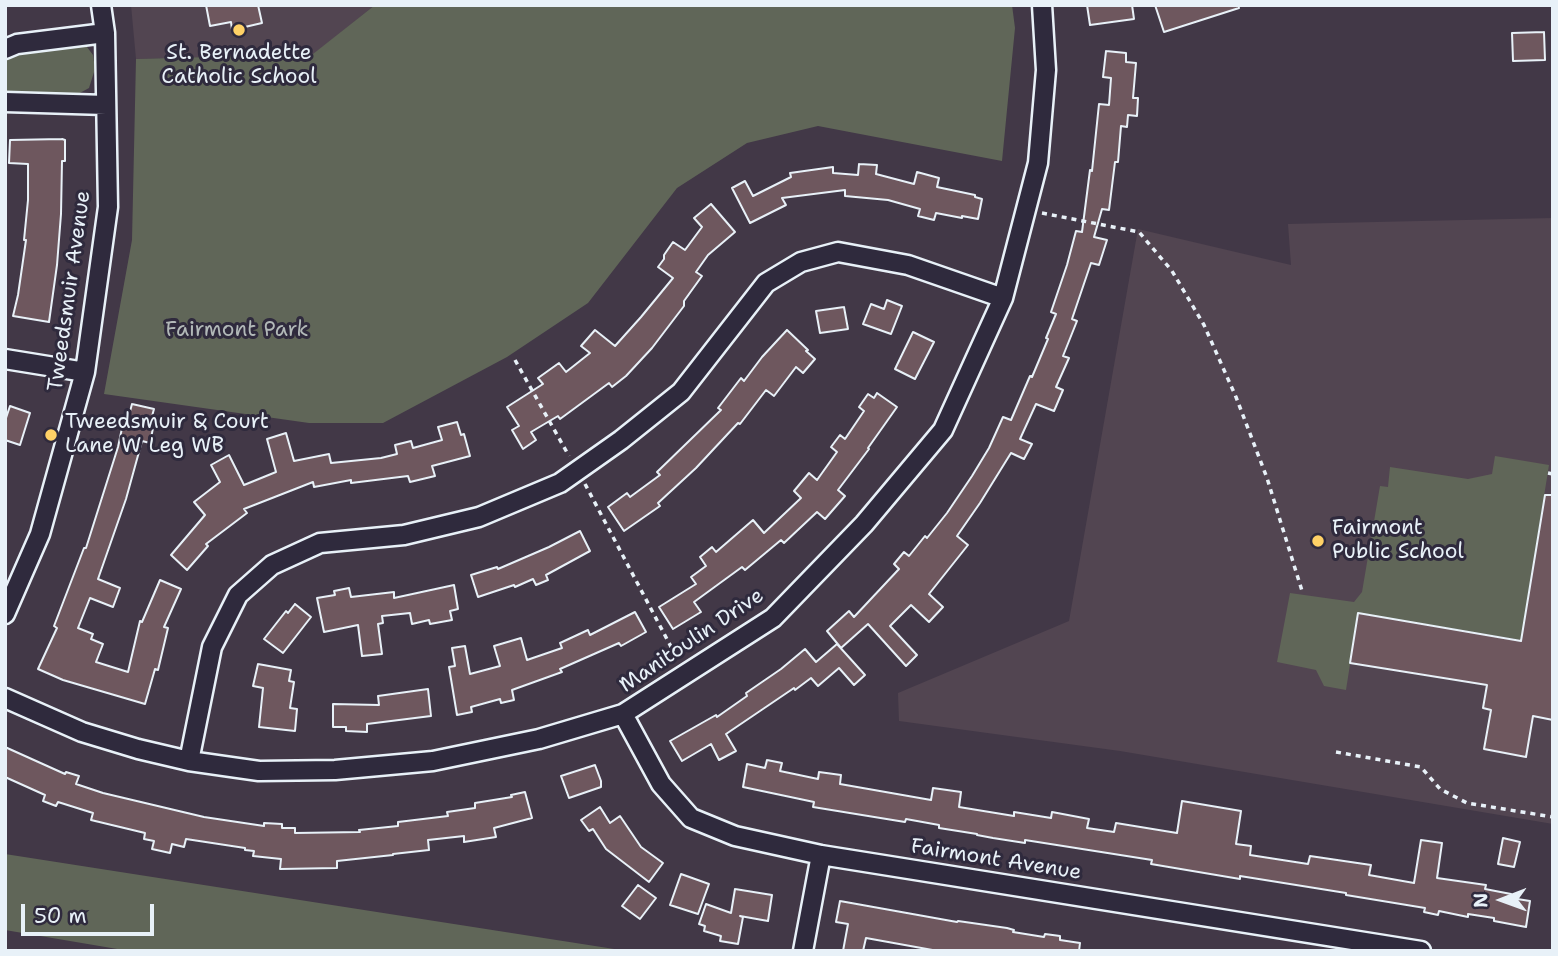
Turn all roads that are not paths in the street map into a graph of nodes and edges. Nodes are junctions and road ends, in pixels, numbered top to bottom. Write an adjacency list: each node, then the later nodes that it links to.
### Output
1 (102, 5): 3 (street, Tweedsmuir Avenue)
2 (1042, 5): 7 (street, Manitoulin Drive)
3 (105, 33): 4 (street); 6 (street, Tweedsmuir Avenue)
4 (5, 49)
5 (5, 102): 6 (street)
6 (106, 105): 9 (street, Tweedsmuir Avenue)
7 (1003, 298): 12 (street, Manitoulin Drive); 13 (street)
8 (5, 359): 9 (street)
9 (85, 372): 10 (street, Tweedsmuir Avenue)
10 (5, 614)
11 (5, 698): 13 (street, Manitoulin Drive)
12 (623, 714): 13 (street, Manitoulin Drive); 14 (street, Fairmont Avenue)
13 (189, 761)
14 (821, 855): 15 (street); 16 (street, Fairmont Avenue)
15 (803, 951)
16 (1420, 951)

